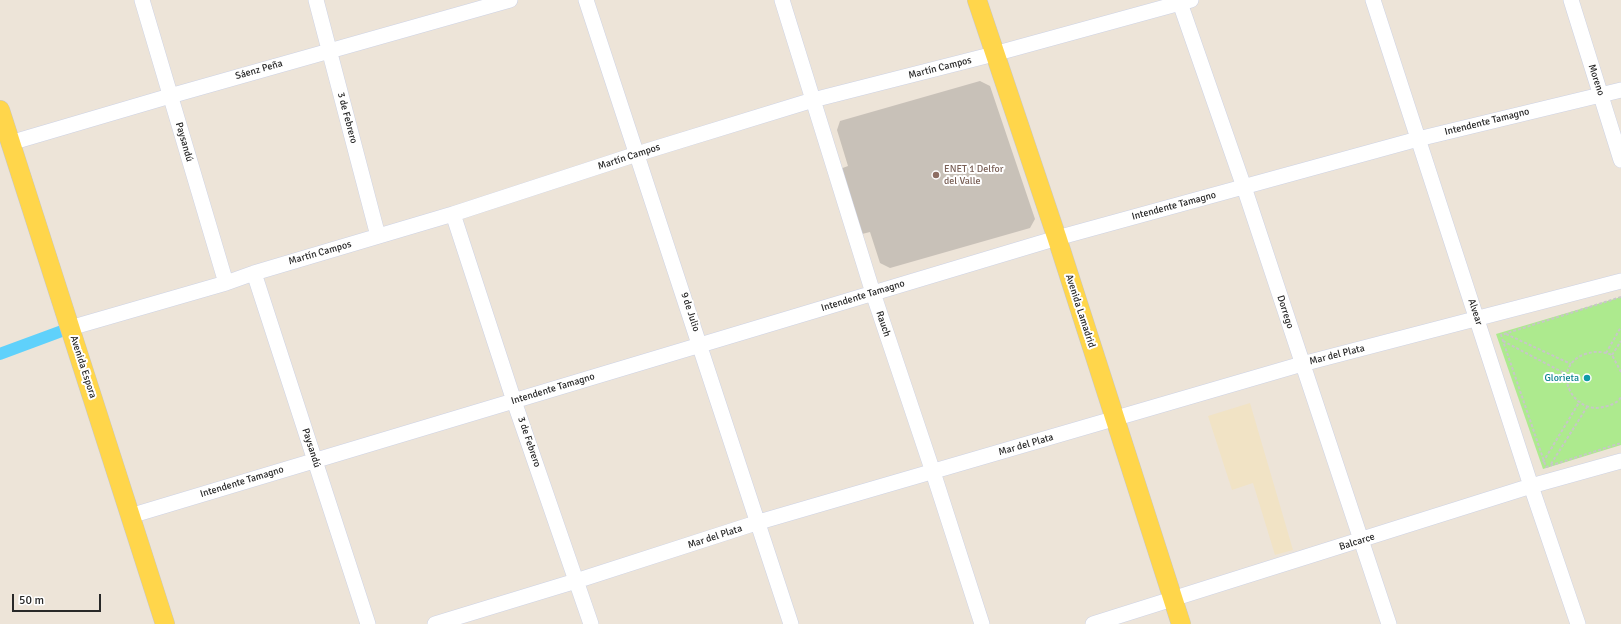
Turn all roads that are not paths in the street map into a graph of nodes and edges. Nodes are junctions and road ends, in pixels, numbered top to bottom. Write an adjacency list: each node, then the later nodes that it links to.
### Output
1 (142, 0): 14 (street, Paysandú)
2 (316, 0): 10 (street, 3 de Febrero)
3 (510, 0): 10 (street, Sáenz Peña)
4 (586, 0): 19 (street, 9 de Julio)
5 (782, 0): 15 (street, Rauch)
6 (977, 0): 11 (main road, Avenida Lamadrid)
7 (1373, 0): 17 (street, Alvear)
8 (1571, 0): 13 (street, Moreno)
9 (1183, 1): 11 (street, Martín Campos); 21 (street, Dorrego)
10 (329, 50): 14 (street, Sáenz Peña); 23 (street, 3 de Febrero)
11 (994, 54): 15 (street, Martín Campos); 24 (main road, Avenida Lamadrid)
12 (1621, 90): 13 (street, Intendente Tamagno)
13 (1601, 94): 17 (street, Intendente Tamagno); 20 (street, Moreno)
14 (170, 96): 18 (street, Sáenz Peña); 27 (street, Paysandú)
15 (813, 100): 19 (street, Martín Campos); 28 (street, Rauch)
16 (0, 110): 18 (main road, Avenida Espora)
17 (1418, 139): 21 (street, Intendente Tamagno); 29 (street, Alvear)
18 (10, 143): 30 (main road, Avenida Espora)
19 (637, 154): 22 (street, Martín Campos); 31 (street, 9 de Julio)
20 (1621, 160)
21 (1244, 187): 24 (street, Intendente Tamagno); 32 (street, Dorrego)
22 (453, 214): 23 (street, Martín Campos); 33 (street, 3 de Febrero)
23 (378, 236): 25 (street, Martín Campos)
24 (1057, 238): 28 (street, Intendente Tamagno); 34 (main road, Avenida Lamadrid)
25 (254, 273): 27 (street, Martín Campos); 35 (street, Paysandú)
26 (1621, 281): 29 (street, Mar del Plata)
27 (226, 284): 30 (street, Martín Campos)
28 (873, 293): 31 (street, Intendente Tamagno); 37 (street, Rauch)
29 (1477, 319): 32 (street, Mar del Plata); 38 (street, Alvear)
30 (70, 328): 39 (main road, Avenida Espora)
31 (701, 345): 33 (street, Intendente Tamagno); 40 (street, 9 de Julio)
32 (1302, 364): 34 (street, Mar del Plata); 41 (street, Dorrego)
33 (514, 401): 35 (street, Intendente Tamagno); 42 (street, 3 de Febrero)
34 (1115, 419): 37 (street, Mar del Plata); 43 (main road, Avenida Lamadrid)
35 (315, 460): 39 (street, Intendente Tamagno); 45 (street, Paysandú)
36 (1621, 461): 38 (street, Balcarce)
37 (933, 472): 40 (street, Mar del Plata); 49 (street, Rauch)
38 (1531, 486): 41 (street, Balcarce); 53 (street, Alvear)
39 (130, 516): 44 (main road, Avenida Espora)
40 (759, 522): 42 (street, Mar del Plata); 48 (street, 9 de Julio)
41 (1361, 540): 43 (street, Balcarce); 52 (street, Dorrego)
42 (576, 581): 46 (street, Mar del Plata); 47 (street, 3 de Febrero)
43 (1172, 599): 50 (street, Balcarce); 51 (main road, Avenida Lamadrid)
44 (165, 624)
45 (368, 624)
46 (435, 624)
47 (591, 624)
48 (792, 624)
49 (982, 624)
50 (1093, 624)
51 (1181, 624)
52 (1389, 624)
53 (1578, 624)

